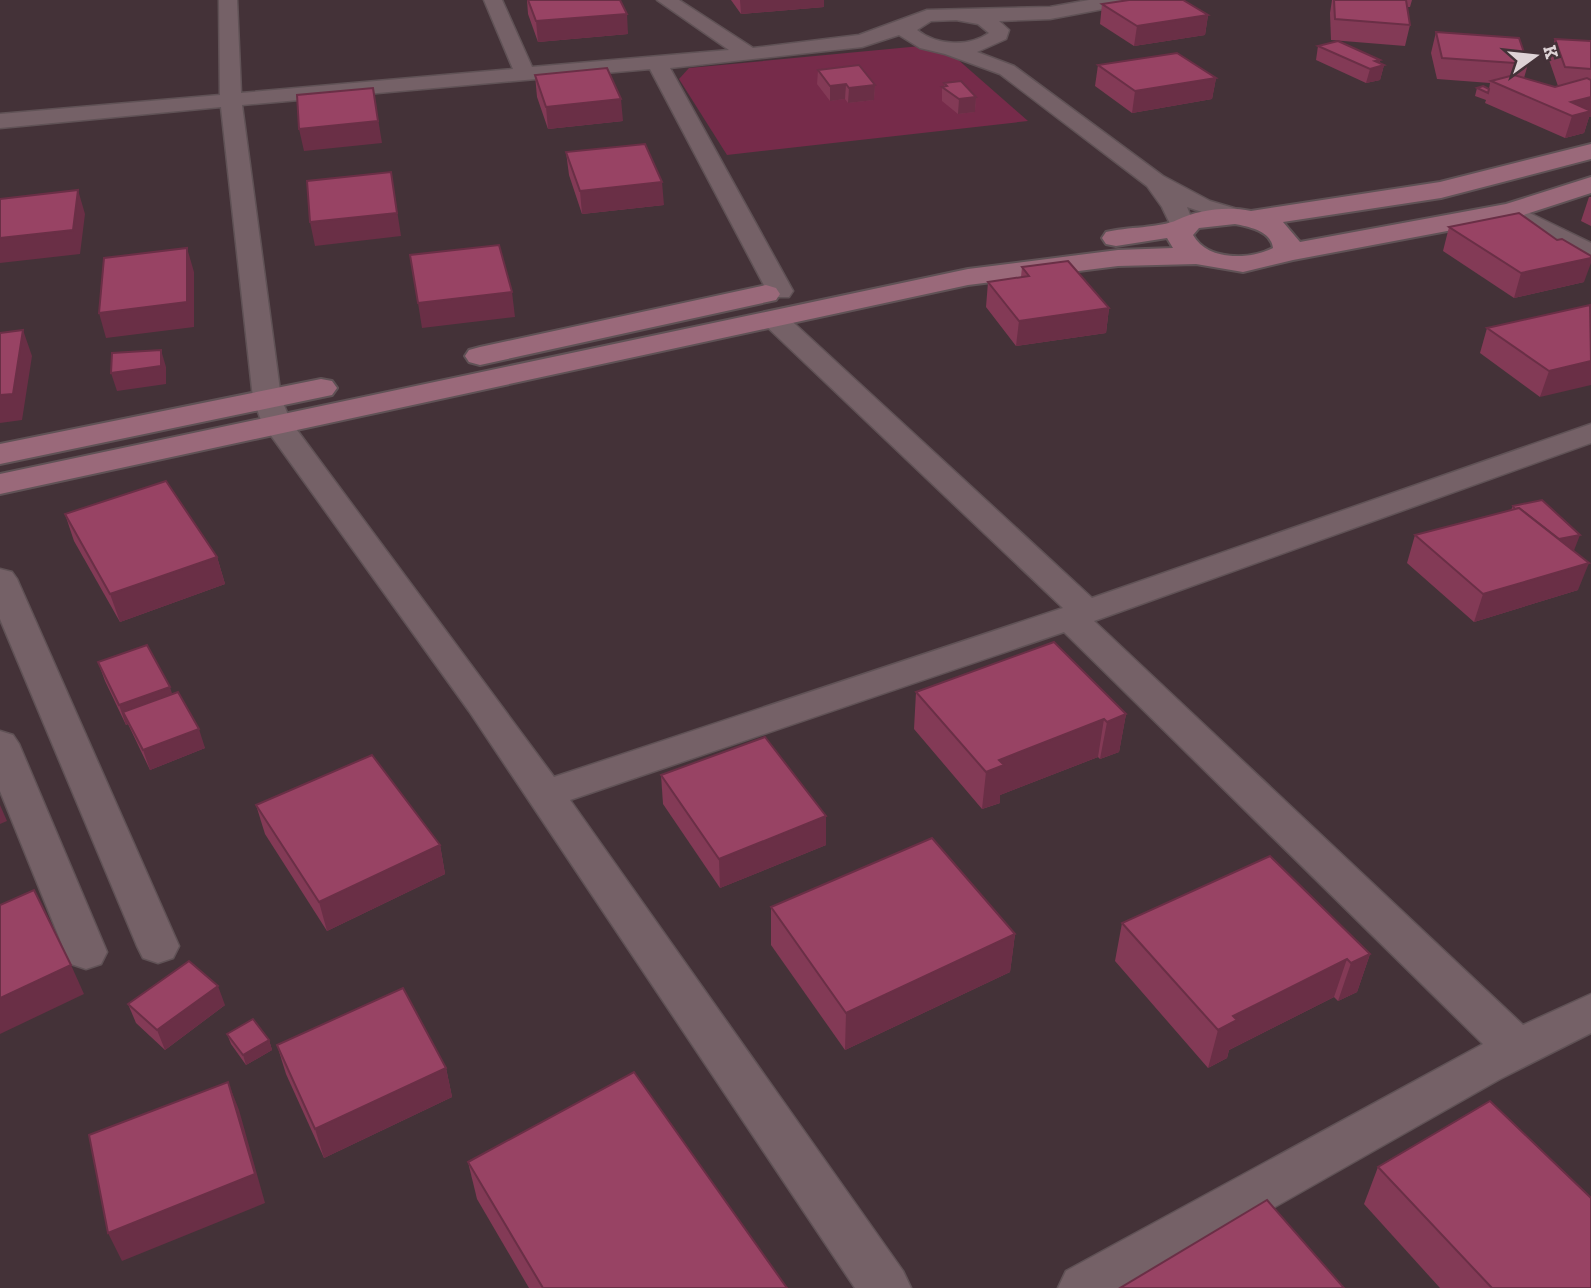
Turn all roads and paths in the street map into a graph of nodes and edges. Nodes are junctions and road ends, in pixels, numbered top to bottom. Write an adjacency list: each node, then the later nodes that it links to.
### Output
1 (228, 0): 17 (street)
2 (493, 0): 16 (street)
3 (666, 0): 13 (street)
4 (907, 0): 9 (street)
5 (920, 0): 8 (street)
6 (1119, 0): 7 (street)
7 (1050, 13): 8 (street); 10 (street)
8 (967, 15): 9 (street); 10 (street)
9 (911, 24): 11 (street); 12 (street)
10 (998, 35): 12 (street); 15 (street)
11 (862, 41): 12 (street); 13 (street)
12 (935, 45): 15 (street)
13 (749, 55): 14 (street)
14 (657, 63): 16 (street); 28 (street)
15 (1007, 70): 20 (street)
16 (525, 74): 17 (street)
17 (231, 100): 18 (street); 29 (street)
18 (0, 121)
19 (1591, 151): 23 (main road)
20 (1155, 181): 23 (street); 24 (street)
21 (1591, 185): 22 (main road)
22 (1511, 211): 25 (main road); 26 (street)
23 (1243, 218): 24 (main road); 25 (main road)
24 (1183, 227): 27 (main road); 28 (main road)
25 (1285, 253): 27 (main road)
26 (1591, 253)
27 (1199, 256): 28 (main road)
28 (777, 305): 29 (main road); 34 (street)
29 (272, 411): 31 (main road); 32 (main road); 36 (street)
30 (1591, 433): 34 (street)
31 (0, 454)
32 (0, 484)
33 (0, 579): 37 (street)
34 (1079, 615): 36 (street); 40 (street)
35 (0, 744): 38 (street)
36 (544, 794): 41 (street)
37 (158, 946)
38 (86, 952)
39 (1591, 1012): 40 (street)
40 (1517, 1048): 42 (street)
41 (885, 1288)
42 (1084, 1288)

